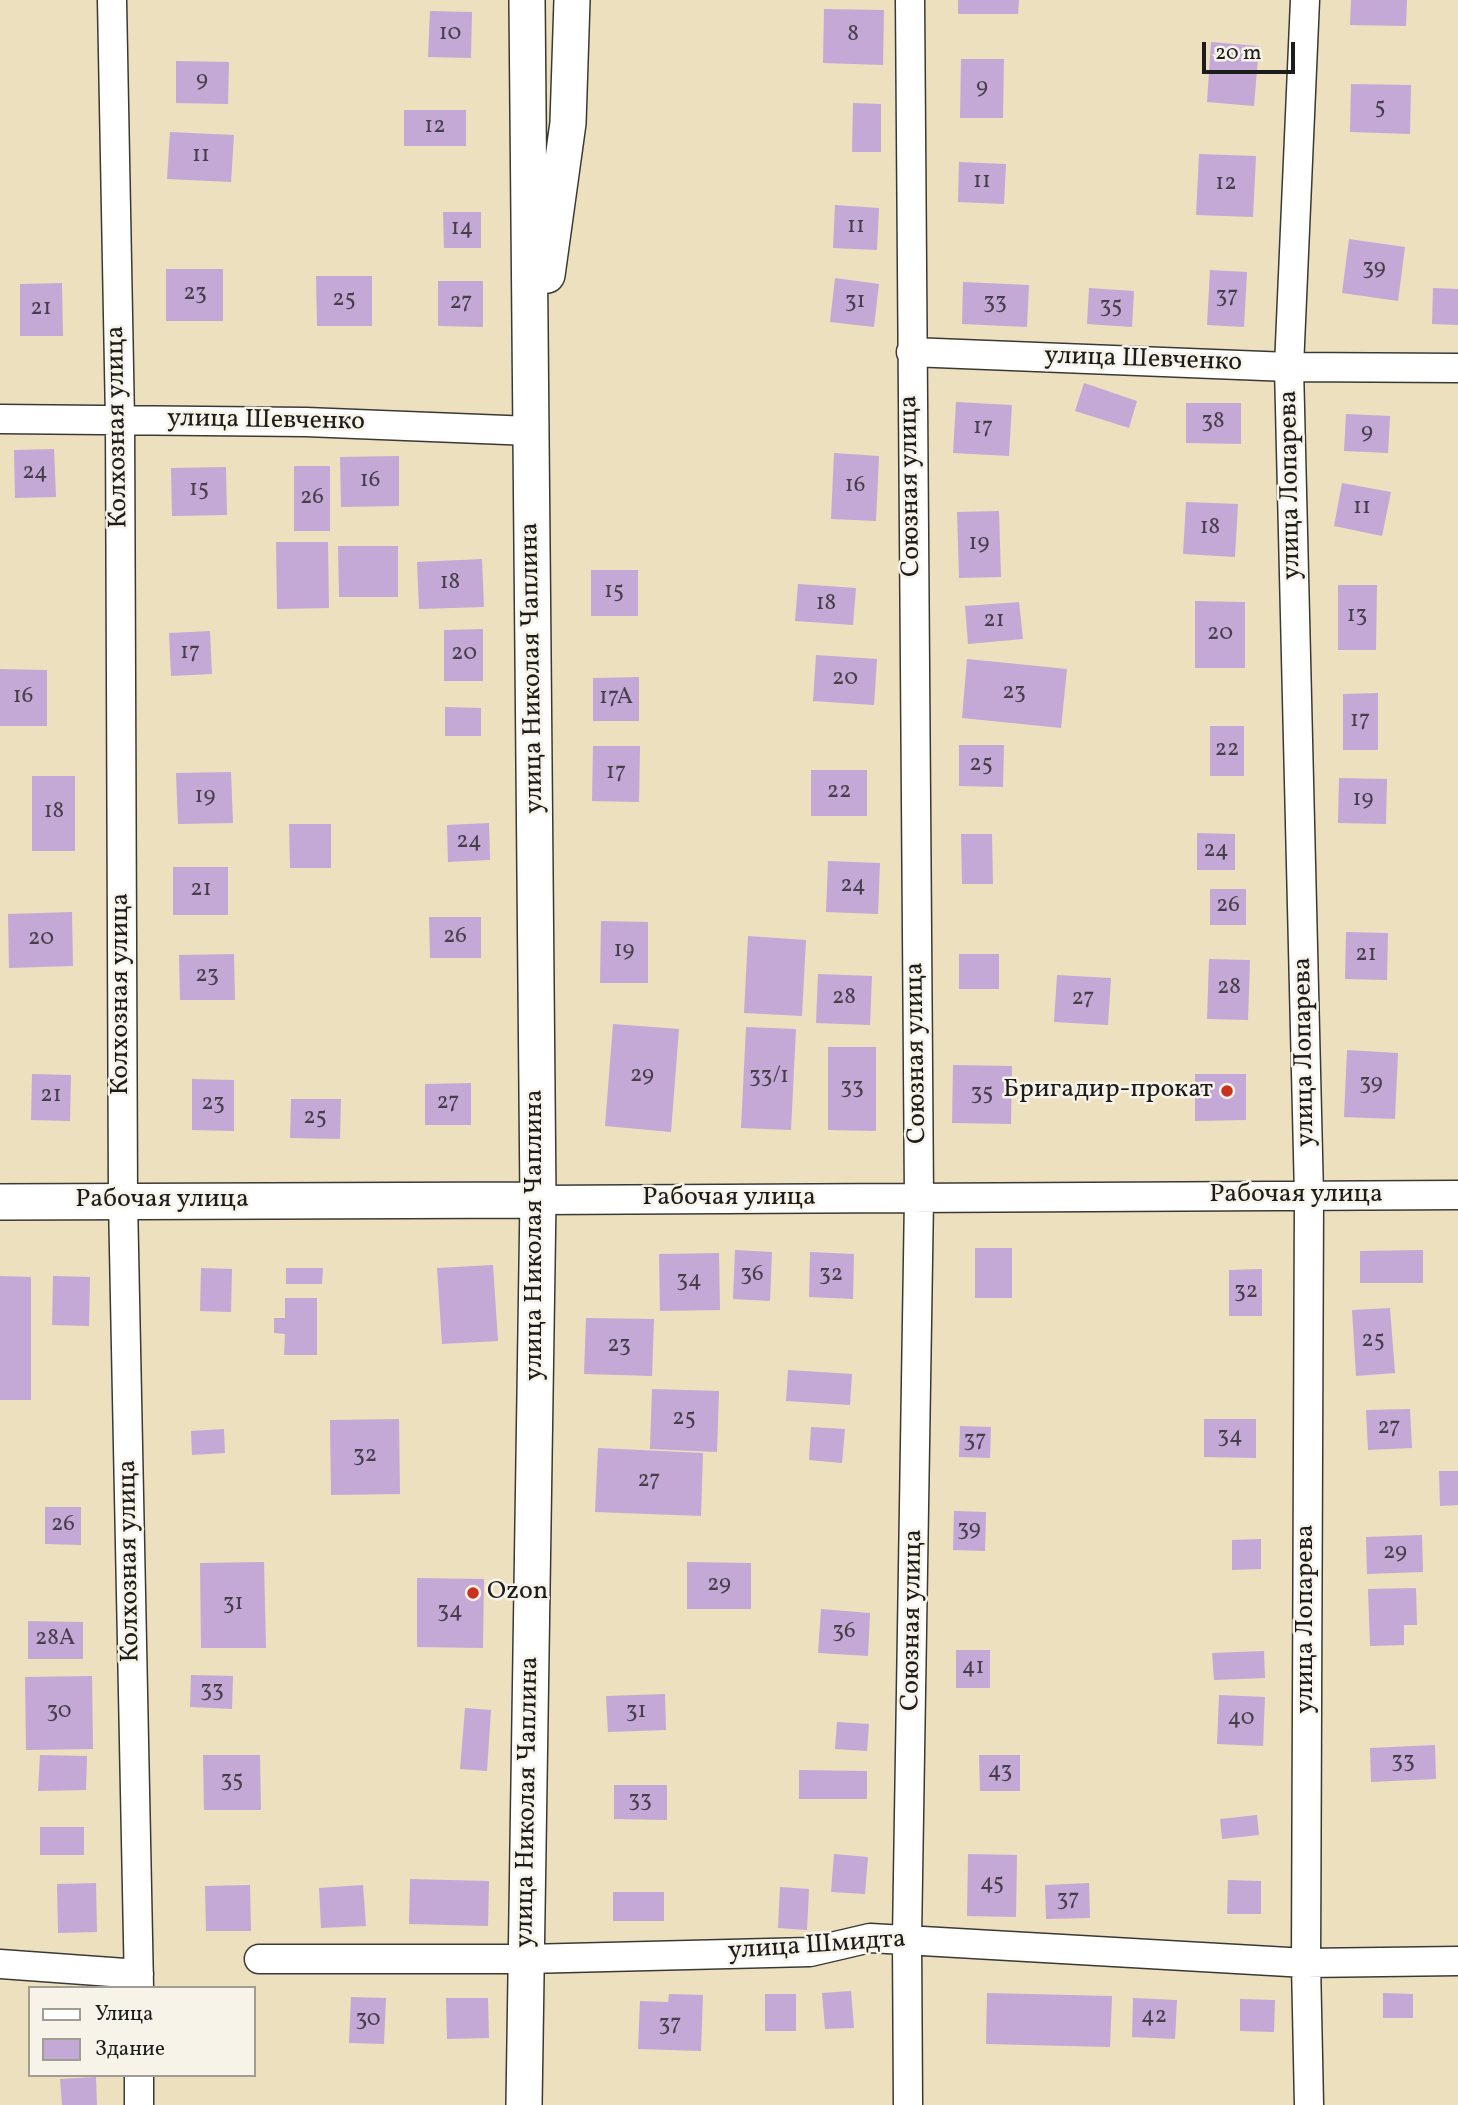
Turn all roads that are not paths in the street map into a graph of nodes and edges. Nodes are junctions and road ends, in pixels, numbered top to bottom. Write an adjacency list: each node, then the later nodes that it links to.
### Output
1 (112, 0): 11 (street, Колхозная улица)
2 (527, 0): 7 (street)
3 (572, 0): 7 (street)
4 (910, 0): 6 (street, Союзная улица)
5 (1305, 0): 8 (street, улица Лопарева)
6 (911, 352): 8 (street, улица Шевченко); 15 (street, Союзная улица)
7 (531, 364): 12 (street, улица Николая Чаплина)
8 (1289, 367): 9 (street, улица Шевченко); 14 (street, улица Лопарева)
9 (1458, 368)
10 (0, 419): 11 (street, улица Шевченко)
11 (120, 420): 12 (street, улица Шевченко); 16 (street, Колхозная улица)
12 (531, 430): 17 (street, улица Николая Чаплина)
13 (1458, 1195): 14 (street, Рабочая улица)
14 (1309, 1196): 15 (street, Рабочая улица); 23 (street, улица Лопарева)
15 (919, 1198): 17 (street, Рабочая улица); 19 (street, Союзная улица)
16 (123, 1200): 17 (street, Рабочая улица); 18 (street, Рабочая улица); 25 (street, Колхозная улица)
17 (538, 1200): 21 (street, улица Николая Чаплина)
18 (0, 1202)
19 (907, 1938): 21 (street, улица Шмидта); 23 (street, улица Шмидта); 29 (street, Союзная улица)
20 (260, 1959): 21 (street, улица Шмидта)
21 (526, 1959): 28 (street, улица Николая Чаплина)
22 (1458, 1961): 23 (street, улица Шмидта)
23 (1306, 1963): 30 (street, улица Лопарева)
24 (0, 1964): 25 (street)
25 (139, 1981)
26 (139, 2077): 27 (street)
27 (139, 2105)
28 (524, 2105)
29 (908, 2105)
30 (1309, 2105)

